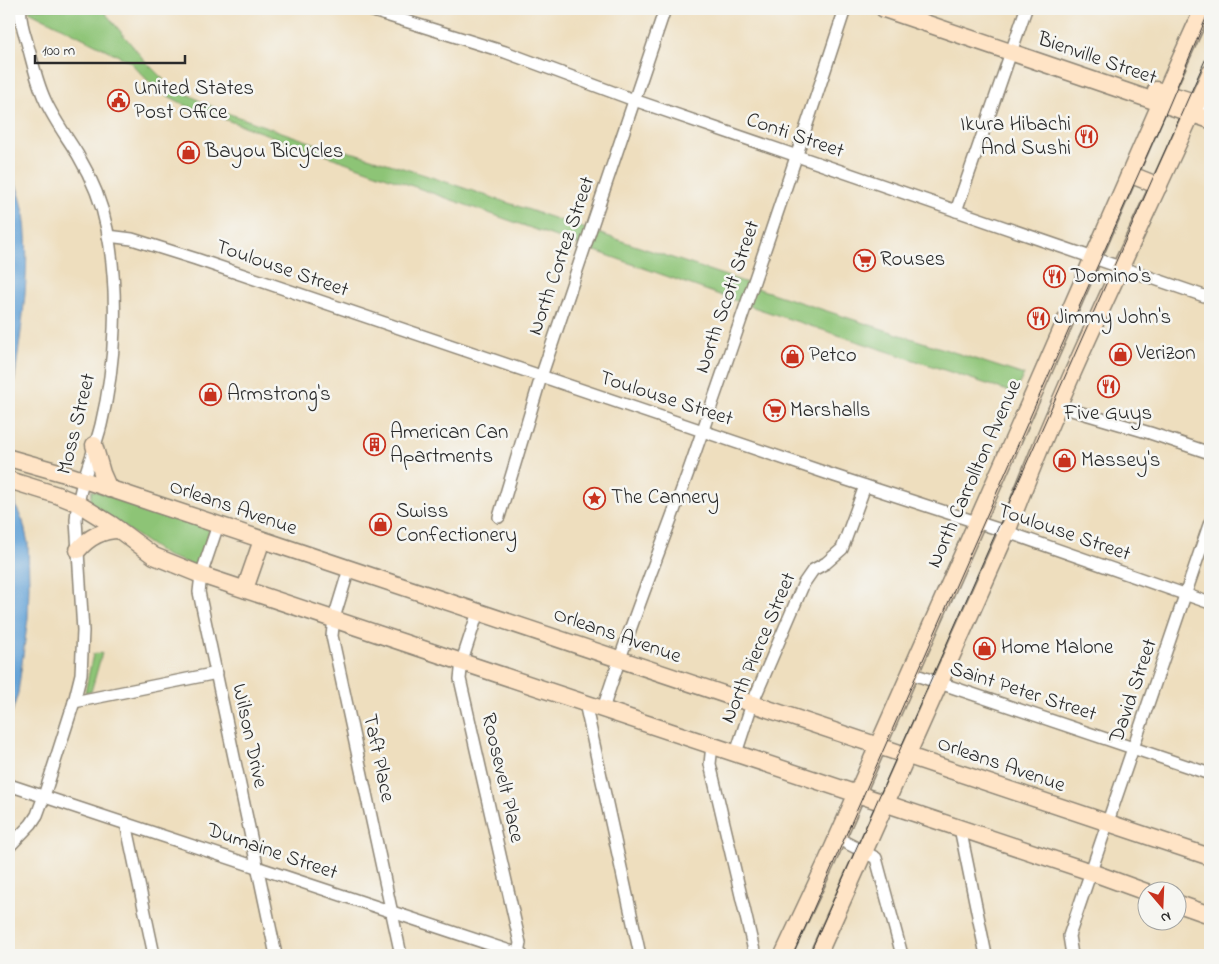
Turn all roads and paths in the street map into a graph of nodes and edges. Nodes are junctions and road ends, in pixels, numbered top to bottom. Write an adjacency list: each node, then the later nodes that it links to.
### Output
1 (367, 9): 12 (street, Conti Street)
2 (665, 9): 12 (street, North Cortez Street)
3 (845, 9): 15 (street, North Scott Street)
4 (884, 9): 9 (street, Bienville Street)
5 (917, 9): 9 (street, Bienville Street)
6 (1026, 9): 9 (street)
7 (17, 10): 19 (street, Moss Street)
8 (1205, 11): 11 (street, North Carrollton Avenue)
9 (1013, 47): 11 (street, Bienville Street); 18 (street)
10 (1210, 73): 13 (street)
11 (1162, 98): 13 (street, Bienville Street); 16 (street, North Carrollton Avenue)
12 (634, 100): 15 (street, Conti Street); 23 (street, North Cortez Street)
13 (1200, 108): 14 (street, Bienville Street); 17 (street)
14 (1210, 120)
15 (796, 156): 18 (street, Conti Street); 26 (street, North Scott Street)
16 (1129, 174): 17 (street); 20 (street, North Carrollton Avenue)
17 (1159, 186): 21 (street)
18 (956, 211): 20 (street, Conti Street)
19 (108, 236): 23 (street, Toulouse Street); 27 (street, Moss Street)
20 (1093, 258): 21 (street, Conti Street); 24 (street, North Carrollton Avenue)
21 (1121, 268): 22 (street, Conti Street); 25 (street)
22 (1210, 298)
23 (541, 377): 26 (street, Toulouse Street); 35 (street, North Cortez Street)
24 (1033, 396): 25 (street); 37 (street, North Carrollton Avenue)
25 (1058, 406): 28 (street); 40 (street)
26 (702, 430): 32 (street, Toulouse Street); 50 (street, North Scott Street)
27 (94, 445): 30 (street, Moss Street); 33 (street)
28 (1210, 453)
29 (13, 460): 30 (street, Orleans Avenue)
30 (83, 480): 33 (street, Orleans Avenue); 34 (street, Moss Street)
31 (12, 481): 34 (street)
32 (865, 486): 37 (street, Toulouse Street); 57 (street, North Pierce Street)
33 (109, 489): 38 (street, Orleans Avenue)
34 (77, 503): 39 (street); 42 (street, Moss Street)
35 (499, 517)
36 (1210, 522): 46 (street, David Street)
37 (976, 523): 40 (street, Toulouse Street); 53 (street, North Carrollton Avenue)
38 (218, 525): 41 (street, Orleans Avenue); 44 (street, Wilson Drive)
39 (119, 530): 42 (street); 44 (street)
40 (1007, 532): 46 (street, Toulouse Street); 54 (street)
41 (262, 540): 43 (street, Orleans Avenue); 45 (street)
42 (78, 550): 55 (street, Moss Street)
43 (349, 569): 48 (street, Orleans Avenue); 49 (street, Taft Place)
44 (201, 575): 45 (street); 52 (street, Wilson Drive)
45 (245, 589): 49 (street)
46 (1186, 594): 47 (street, Toulouse Street); 61 (street, David Street)
47 (1210, 603)
48 (478, 612): 50 (street, Orleans Avenue); 51 (street, Roosevelt Place)
49 (334, 618): 51 (street); 80 (street, Taft Place)
50 (619, 658): 57 (street, Orleans Avenue); 58 (street, North Scott Street)
51 (462, 661): 56 (street); 85 (street, Roosevelt Place)
52 (216, 672): 55 (street); 76 (street, Wilson Drive)
53 (910, 674): 54 (street, Saint Peter Street); 60 (street, North Carrollton Avenue)
54 (939, 684): 61 (street, Saint Peter Street); 63 (street)
55 (74, 702): 67 (street, Moss Street)
56 (585, 703): 58 (street); 86 (street)
57 (752, 704): 60 (street, Orleans Avenue); 62 (street, North Pierce Street)
58 (603, 709): 59 (street)
59 (712, 745): 62 (street); 87 (street)
60 (878, 746): 63 (street, Orleans Avenue); 66 (street, North Carrollton Avenue)
61 (1134, 749): 64 (street, Saint Peter Street); 70 (street, David Street)
62 (736, 753): 66 (street)
63 (908, 756): 68 (street); 70 (street, Orleans Avenue)
64 (1210, 774)
65 (9, 785): 67 (street, Dumaine Street)
66 (856, 794): 68 (street); 72 (street, North Carrollton Avenue)
67 (44, 796): 69 (street, Dumaine Street); 73 (street, Moss Street)
68 (887, 804): 71 (street); 74 (street)
69 (126, 823): 76 (street, Dumaine Street); 82 (street)
70 (1108, 824): 75 (street, Orleans Avenue); 77 (street, David Street)
71 (960, 828): 77 (street); 91 (street)
72 (837, 838): 74 (street); 88 (street, North Carrollton Avenue)
73 (9, 847)
74 (865, 851): 89 (street); 90 (street)
75 (1210, 857)
76 (257, 866): 80 (street, Dumaine Street); 83 (street, Wilson Drive)
77 (1091, 872): 78 (street); 92 (street, David Street)
78 (1136, 888)
79 (1186, 907): 81 (street)
80 (393, 913): 84 (street, Taft Place); 85 (street, Dumaine Street)
81 (1210, 915)
82 (154, 955)
83 (276, 955)
84 (402, 955)
85 (520, 955)
86 (640, 955)
87 (755, 955)
88 (783, 955)
89 (818, 955)
90 (902, 955)
91 (986, 955)
92 (1073, 955)

